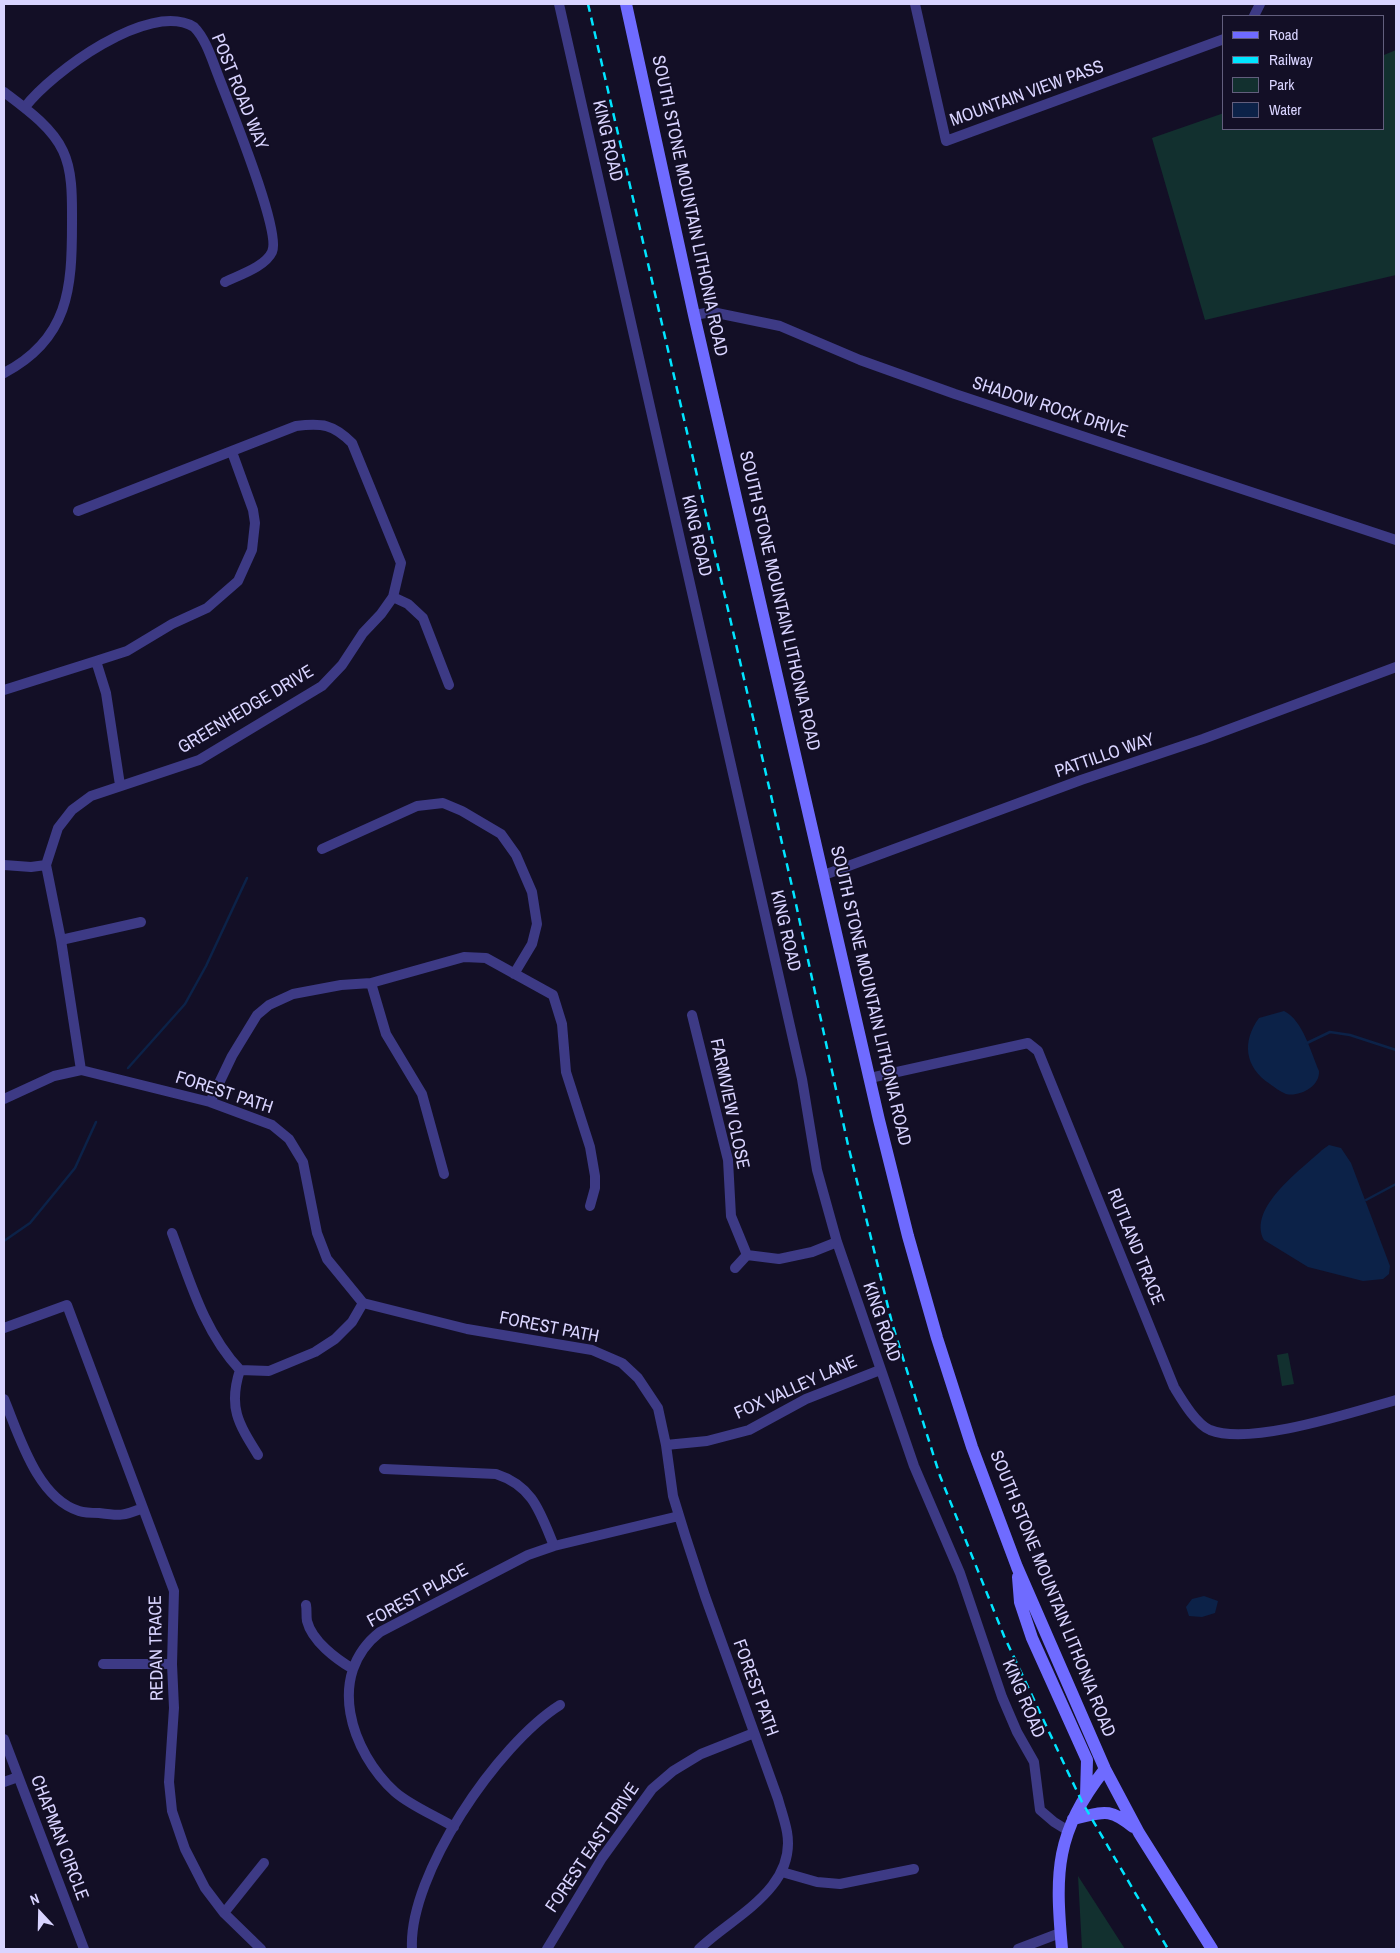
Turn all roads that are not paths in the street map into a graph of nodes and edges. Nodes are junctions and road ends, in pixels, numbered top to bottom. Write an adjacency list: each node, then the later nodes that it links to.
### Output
1 (559, 4): 35 (street, KING ROAD)
2 (626, 4): 8 (main road, SOUTH STONE MOUNTAIN LITHONIA ROAD)
3 (914, 4): 4 (street, MOUNTAIN VIEW PASS)
4 (1222, 40)
5 (4, 92): 6 (street)
6 (25, 107): 7 (street, POST ROAD WAY); 9 (street)
7 (225, 282)
8 (694, 315): 12 (street, SHADOW ROCK DRIVE); 22 (main road, SOUTH STONE MOUNTAIN LITHONIA ROAD)
9 (4, 373)
10 (232, 452): 11 (street, GREENHEDGE DRIVE); 13 (street, GREENHEDGE DRIVE); 14 (street)
11 (78, 511)
12 (1396, 540)
13 (392, 597): 16 (street); 18 (street, GREENHEDGE DRIVE)
14 (96, 661): 17 (street); 18 (street)
15 (1396, 667): 22 (street, PATTILLO WAY)
16 (449, 685)
17 (4, 690)
18 (120, 785): 21 (street, GREENHEDGE DRIVE)
19 (322, 849): 25 (street)
20 (4, 865): 21 (street)
21 (46, 865): 24 (street, GREENHEDGE DRIVE)
22 (824, 876): 29 (main road, SOUTH STONE MOUNTAIN LITHONIA ROAD)
23 (141, 922): 24 (street)
24 (61, 940): 28 (street, GREENHEDGE DRIVE)
25 (514, 974): 26 (street); 33 (street)
26 (371, 984): 31 (street); 32 (street)
27 (692, 1015): 36 (street, FARMVIEW CLOSE)
28 (81, 1070): 30 (street, FOREST PATH); 31 (street, FOREST PATH)
29 (870, 1078): 43 (street, RUTLAND TRACE); 50 (main road, SOUTH STONE MOUNTAIN LITHONIA ROAD)
30 (4, 1099)
31 (210, 1102): 38 (street, FOREST PATH)
32 (444, 1174)
33 (590, 1206)
34 (172, 1233): 40 (street)
35 (837, 1242): 36 (street); 41 (street, KING ROAD)
36 (747, 1255): 37 (street)
37 (735, 1268)
38 (363, 1303): 40 (street); 44 (street, FOREST PATH)
39 (4, 1328): 47 (street, REDAN TRACE)
40 (240, 1370): 45 (street)
41 (880, 1370): 44 (street, FOX VALLEY LANE); 62 (street, KING ROAD)
42 (4, 1399): 47 (street)
43 (1396, 1400)
44 (666, 1445): 48 (street, FOREST PATH)
45 (258, 1456)
46 (384, 1469): 49 (street)
47 (143, 1508): 53 (street, REDAN TRACE)
48 (680, 1516): 49 (street, FOREST PLACE); 56 (street, FOREST PATH)
49 (554, 1546): 54 (street, FOREST PLACE)
50 (1017, 1567): 58 (main road, SOUTH STONE MOUNTAIN LITHONIA ROAD); 61 (main road)
51 (306, 1605): 54 (street)
52 (103, 1664): 53 (street)
53 (172, 1664): 68 (street, REDAN TRACE)
54 (353, 1669): 63 (street, FOREST PLACE)
55 (560, 1705): 63 (street)
56 (754, 1733): 67 (street, FOREST PATH); 73 (street, FOREST EAST DRIVE)
57 (4, 1739): 59 (street, CHAPMAN CIRCLE)
58 (1105, 1768): 61 (main road); 64 (main road, SOUTH STONE MOUNTAIN LITHONIA ROAD)
59 (18, 1777): 60 (street); 70 (street, CHAPMAN CIRCLE)
60 (4, 1782)
61 (1086, 1796): 62 (main road)
62 (1070, 1824): 64 (main road); 69 (main road)
63 (454, 1827): 72 (street)
64 (1140, 1833): 77 (main road, SOUTH STONE MOUNTAIN LITHONIA ROAD)
65 (264, 1863): 68 (street)
66 (914, 1869): 67 (street)
67 (782, 1872): 74 (street, FOREST PATH)
68 (224, 1914): 71 (street, REDAN TRACE)
69 (1060, 1933): 75 (street); 76 (main road)
70 (84, 1949)
71 (261, 1949)
72 (412, 1949)
73 (547, 1949)
74 (698, 1949)
75 (1018, 1949)
76 (1062, 1949)
77 (1212, 1949)

